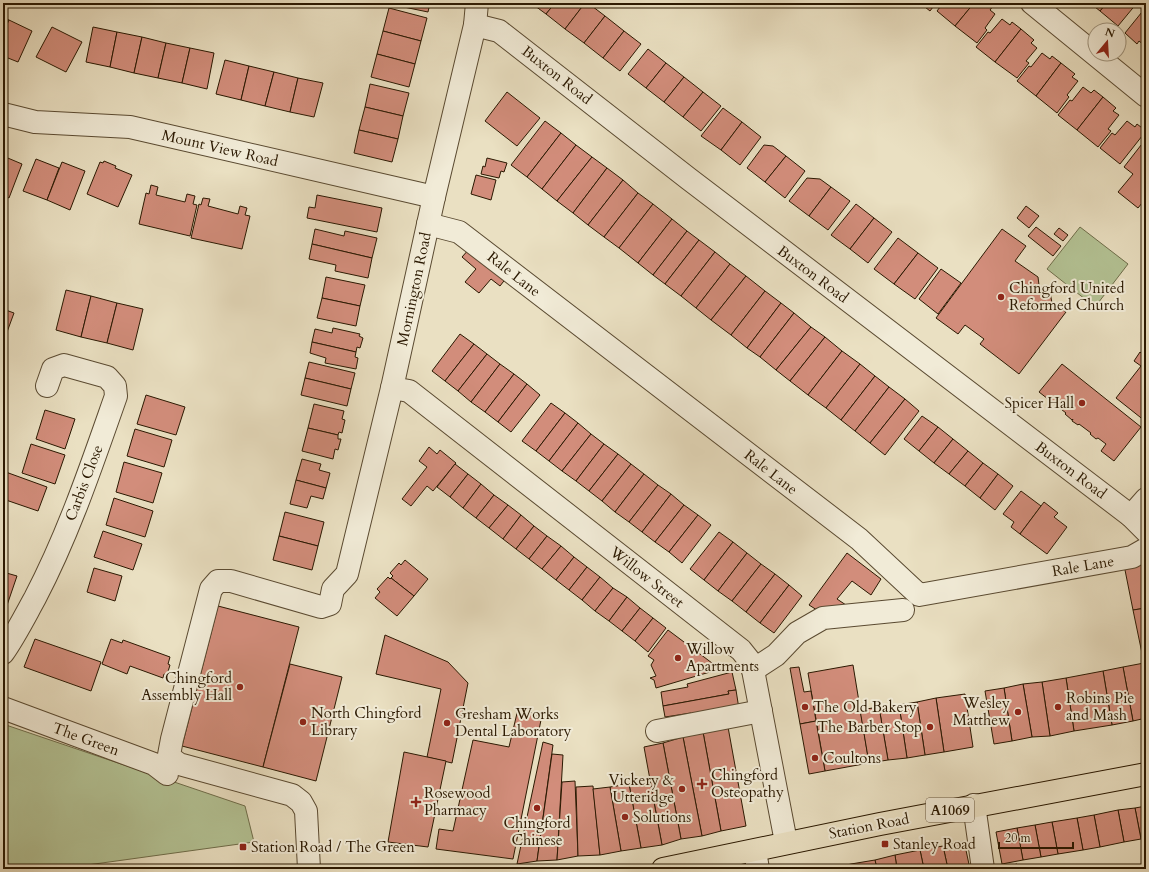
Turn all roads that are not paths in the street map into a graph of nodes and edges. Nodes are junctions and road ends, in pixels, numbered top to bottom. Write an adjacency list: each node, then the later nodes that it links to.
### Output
1 (477, 3): 3 (street, Mornington Road)
2 (1032, 3): 4 (street)
3 (476, 25): 6 (street, Mornington Road); 11 (street, Buxton Road)
4 (1146, 96)
5 (3, 114): 6 (street, Mount View Road)
6 (434, 197): 7 (street, Mornington Road)
7 (428, 224): 9 (street, Mornington Road); 12 (street, Rale Lane)
8 (47, 386): 14 (street, Carbis Close)
9 (392, 388): 15 (street, Willow Street); 24 (street, Mornington Road)
10 (1146, 499): 11 (street)
11 (1139, 524)
12 (1146, 550)
13 (903, 610): 15 (street)
14 (3, 653)
15 (753, 670): 17 (street, Willow Street)
16 (3, 708): 19 (street, The Green)
17 (761, 711): 18 (street); 22 (street, Willow Street)
18 (657, 731)
19 (167, 774)
20 (1146, 774): 21 (main road, Station Road / A1069)
21 (974, 805): 22 (main road, Station Road / A1069); 26 (street)
22 (786, 842): 23 (main road, Station Road / A1069)
23 (756, 860): 25 (main road, Station Road / A1069)
24 (309, 869)
25 (663, 869)
26 (983, 869)

